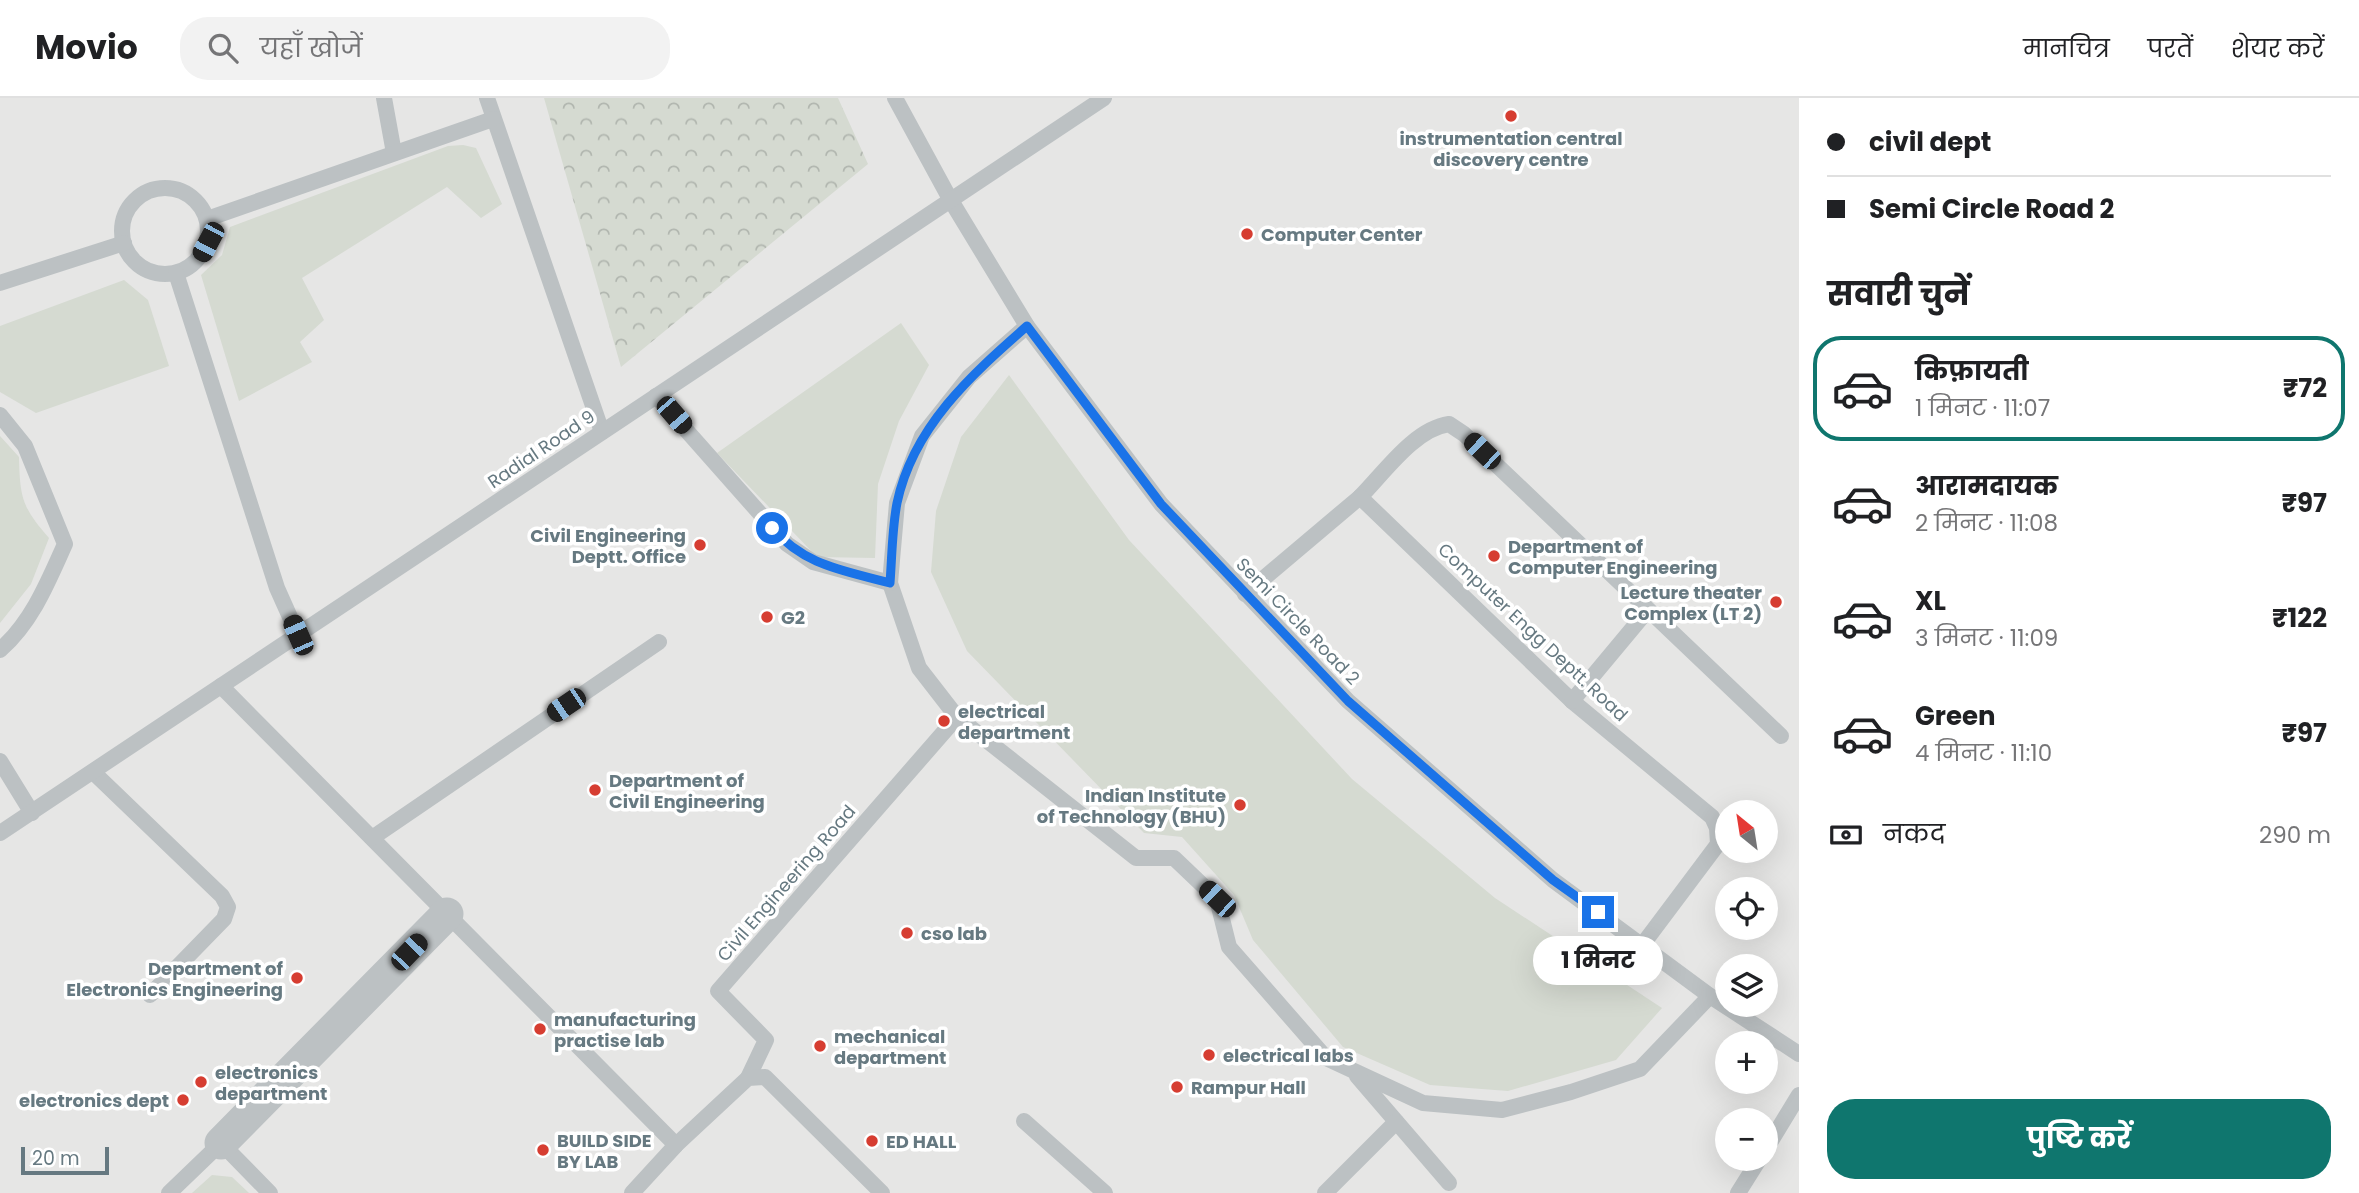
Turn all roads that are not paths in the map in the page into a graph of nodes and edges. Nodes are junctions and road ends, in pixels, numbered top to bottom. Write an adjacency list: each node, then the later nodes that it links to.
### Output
1 (384, 98): 6 (lane)
2 (487, 98): 5 (lane)
3 (895, 98): 7 (lane, Semi Circle Road 2)
4 (1104, 98): 7 (lane, Radial Road 9)
5 (493, 119): 6 (lane); 15 (lane)
6 (394, 153): 8 (lane)
7 (950, 199): 12 (lane, Semi Circle Road 2); 13 (lane, Radial Road 9)
8 (207, 219): 9 (lane); 10 (lane)
9 (124, 243): 10 (lane); 11 (lane)
10 (176, 273): 20 (lane)
11 (0, 283)
12 (1027, 326): 17 (lane); 18 (lane, Semi Circle Road 2)
13 (656, 396): 15 (lane, Radial Road 9); 17 (lane)
14 (0, 415): 22 (lane)
15 (602, 432): 20 (lane, Radial Road 9)
16 (1360, 498): 18 (lane); 19 (lane); 24 (lane, Computer Engg Deptt. Road)
17 (890, 583): 25 (lane)
18 (1245, 594): 33 (lane, Semi Circle Road 2)
19 (1647, 611): 24 (lane); 26 (lane)
20 (298, 635): 23 (lane, Radial Road 9)
21 (659, 642): 31 (lane)
22 (0, 650)
23 (222, 686): 28 (lane, Radial Road 9); 31 (lane)
24 (1572, 701): 33 (lane, Computer Engg Deptt. Road)
25 (957, 718): 37 (lane); 38 (lane, Civil Engineering Road)
26 (1781, 736)
27 (0, 761): 29 (lane)
28 (93, 772): 29 (lane, Radial Road 9); 34 (lane)
29 (32, 813): 30 (lane, Radial Road 9)
30 (0, 833)
31 (372, 838): 32 (lane)
32 (447, 914): 43 (street); 44 (lane)
33 (1643, 944): 35 (lane, Semi Circle Road 2)
34 (150, 995)
35 (1710, 996): 36 (lane, Semi Circle Road 2); 37 (lane)
36 (1799, 1054)
37 (1352, 1070): 41 (lane)
38 (748, 1078): 44 (lane); 50 (lane)
39 (1799, 1096): 42 (lane)
40 (1024, 1121): 51 (lane)
41 (1396, 1122): 46 (lane); 52 (lane)
42 (1778, 1130)
43 (221, 1143): 47 (lane); 48 (lane)
44 (676, 1145): 49 (lane)
45 (1752, 1171): 53 (lane)
46 (1449, 1183)
47 (169, 1193)
48 (270, 1193)
49 (632, 1193)
50 (882, 1193)
51 (1105, 1193)
52 (1325, 1193)
53 (1738, 1193)

